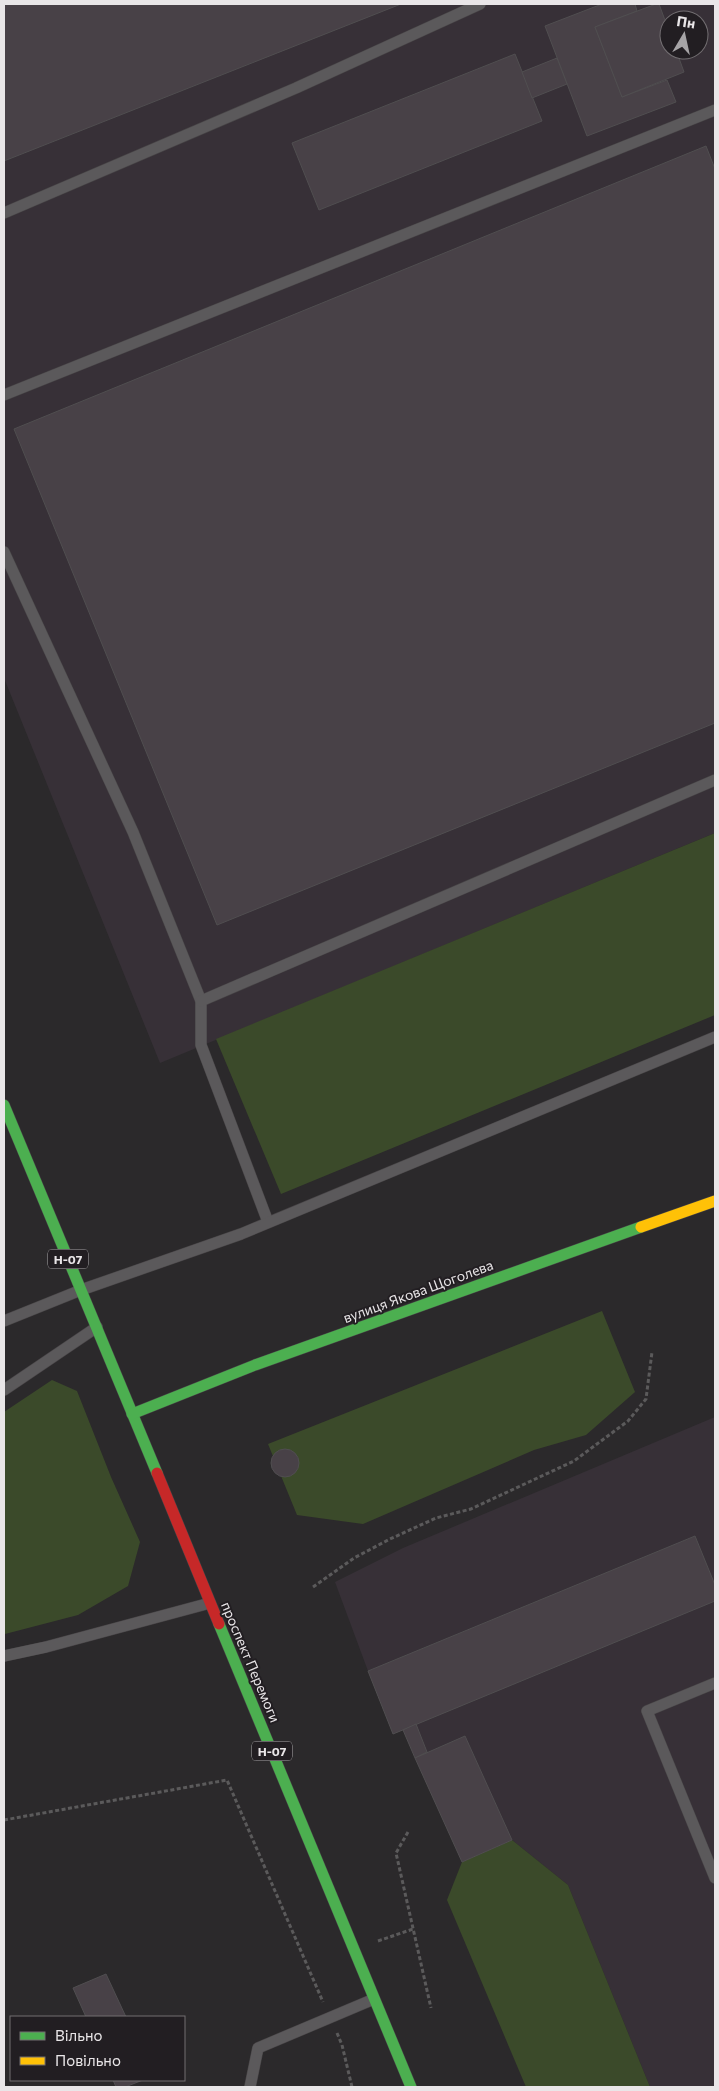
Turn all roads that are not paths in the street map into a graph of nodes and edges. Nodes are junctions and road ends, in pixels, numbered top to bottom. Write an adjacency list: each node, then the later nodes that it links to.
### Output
1 (480, 4): 3 (lane)
2 (715, 110): 4 (lane)
3 (4, 213)
4 (4, 395)
5 (4, 552): 7 (lane)
6 (715, 780): 7 (lane)
7 (201, 1001): 11 (lane)
8 (715, 1038): 11 (lane)
9 (4, 1105): 12 (main road, Н-07)
10 (715, 1201): 16 (main road, вулиця Якова Щоголева)
11 (268, 1222): 12 (lane)
12 (81, 1290): 13 (lane); 14 (main road, Н-07)
13 (4, 1321)
14 (96, 1326): 15 (lane); 16 (main road, Н-07)
15 (4, 1390)
16 (132, 1414): 17 (main road, проспект Перемоги / Н-07)
17 (210, 1603): 18 (lane); 21 (main road, проспект Перемоги / Н-07)
18 (4, 1656)
19 (715, 1683): 20 (lane)
20 (715, 1878)
21 (374, 1999): 22 (lane); 23 (main road, проспект Перемоги / Н-07)
22 (250, 2087)
23 (411, 2087)

